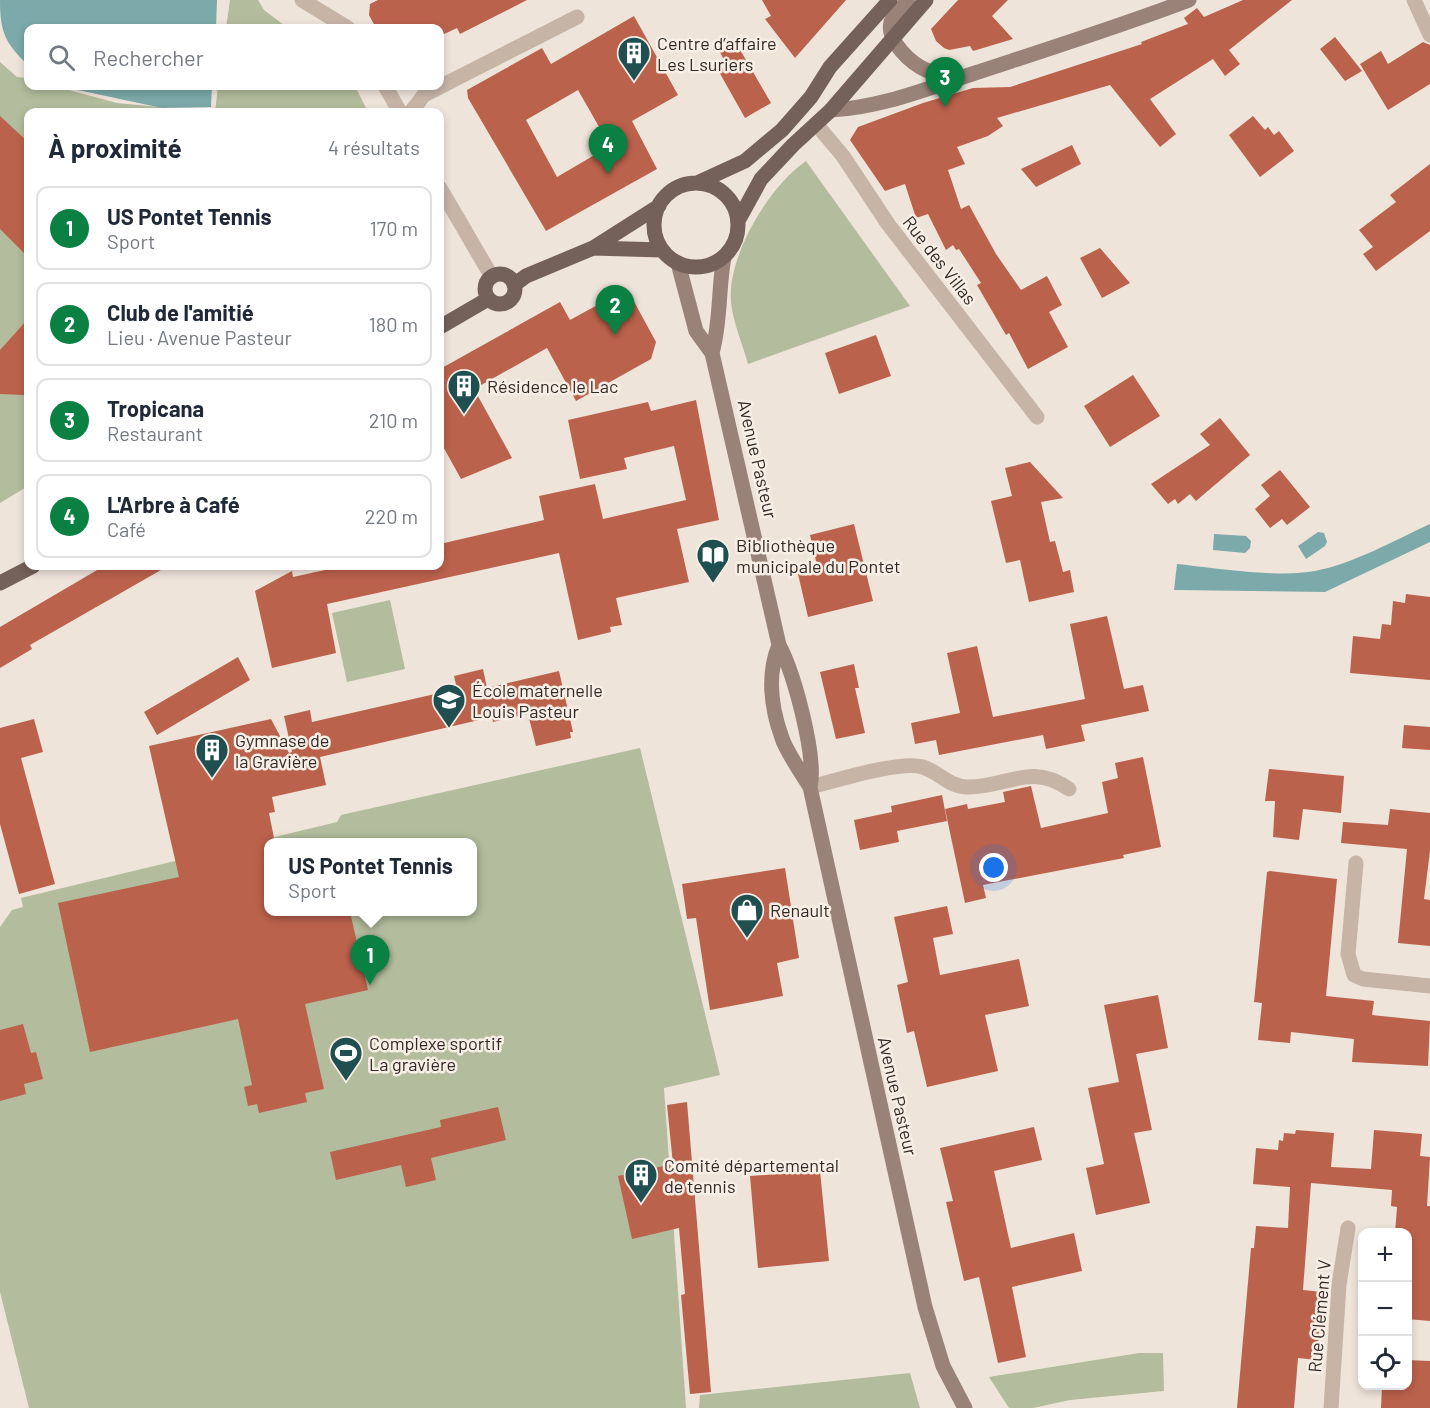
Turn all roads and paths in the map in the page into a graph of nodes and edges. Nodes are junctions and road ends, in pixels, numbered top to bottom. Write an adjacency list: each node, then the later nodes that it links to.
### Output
1 (302, 0): 8 (street)
2 (890, 0): 19 (main road)
3 (908, 0): 10 (main road)
4 (926, 0): 10 (main road)
5 (1189, 0): 11 (main road)
6 (1414, 0): 9 (street)
7 (577, 17): 12 (street)
8 (341, 24)
9 (1430, 35)
10 (893, 39): 11 (main road); 17 (main road)
11 (954, 80): 17 (main road)
12 (444, 85)
13 (387, 90): 15 (street)
14 (434, 90): 16 (street)
15 (398, 108)
16 (414, 108)
17 (831, 110): 18 (main road)
18 (816, 124): 22 (main road); 32 (street, Rue des Villas)
19 (697, 183): 21 (main road); 22 (main road)
20 (444, 195): 27 (street)
21 (659, 206): 23 (main road); 24 (main road)
22 (738, 221): 25 (main road)
23 (593, 248): 24 (main road); 28 (main road)
24 (662, 250): 26 (main road)
25 (724, 257): 26 (main road); 31 (main road, Avenue Pasteur)
26 (678, 263): 31 (main road, Avenue Pasteur)
27 (492, 277): 28 (main road); 29 (main road)
28 (514, 285): 29 (main road)
29 (488, 299): 30 (main road)
30 (444, 325)
31 (712, 352): 35 (main road, Avenue Pasteur)
32 (1037, 417)
33 (25, 570): 34 (main road)
34 (0, 583)
35 (779, 645): 36 (main road, Avenue Pasteur); 36 (main road, Avenue Pasteur)
36 (810, 787): 37 (street); 41 (main road, Avenue Pasteur)
37 (1069, 789)
38 (1356, 863): 39 (street)
39 (1430, 986)
40 (1348, 1228): 42 (street, Rue Clément V)
41 (964, 1408)
42 (1331, 1408)

